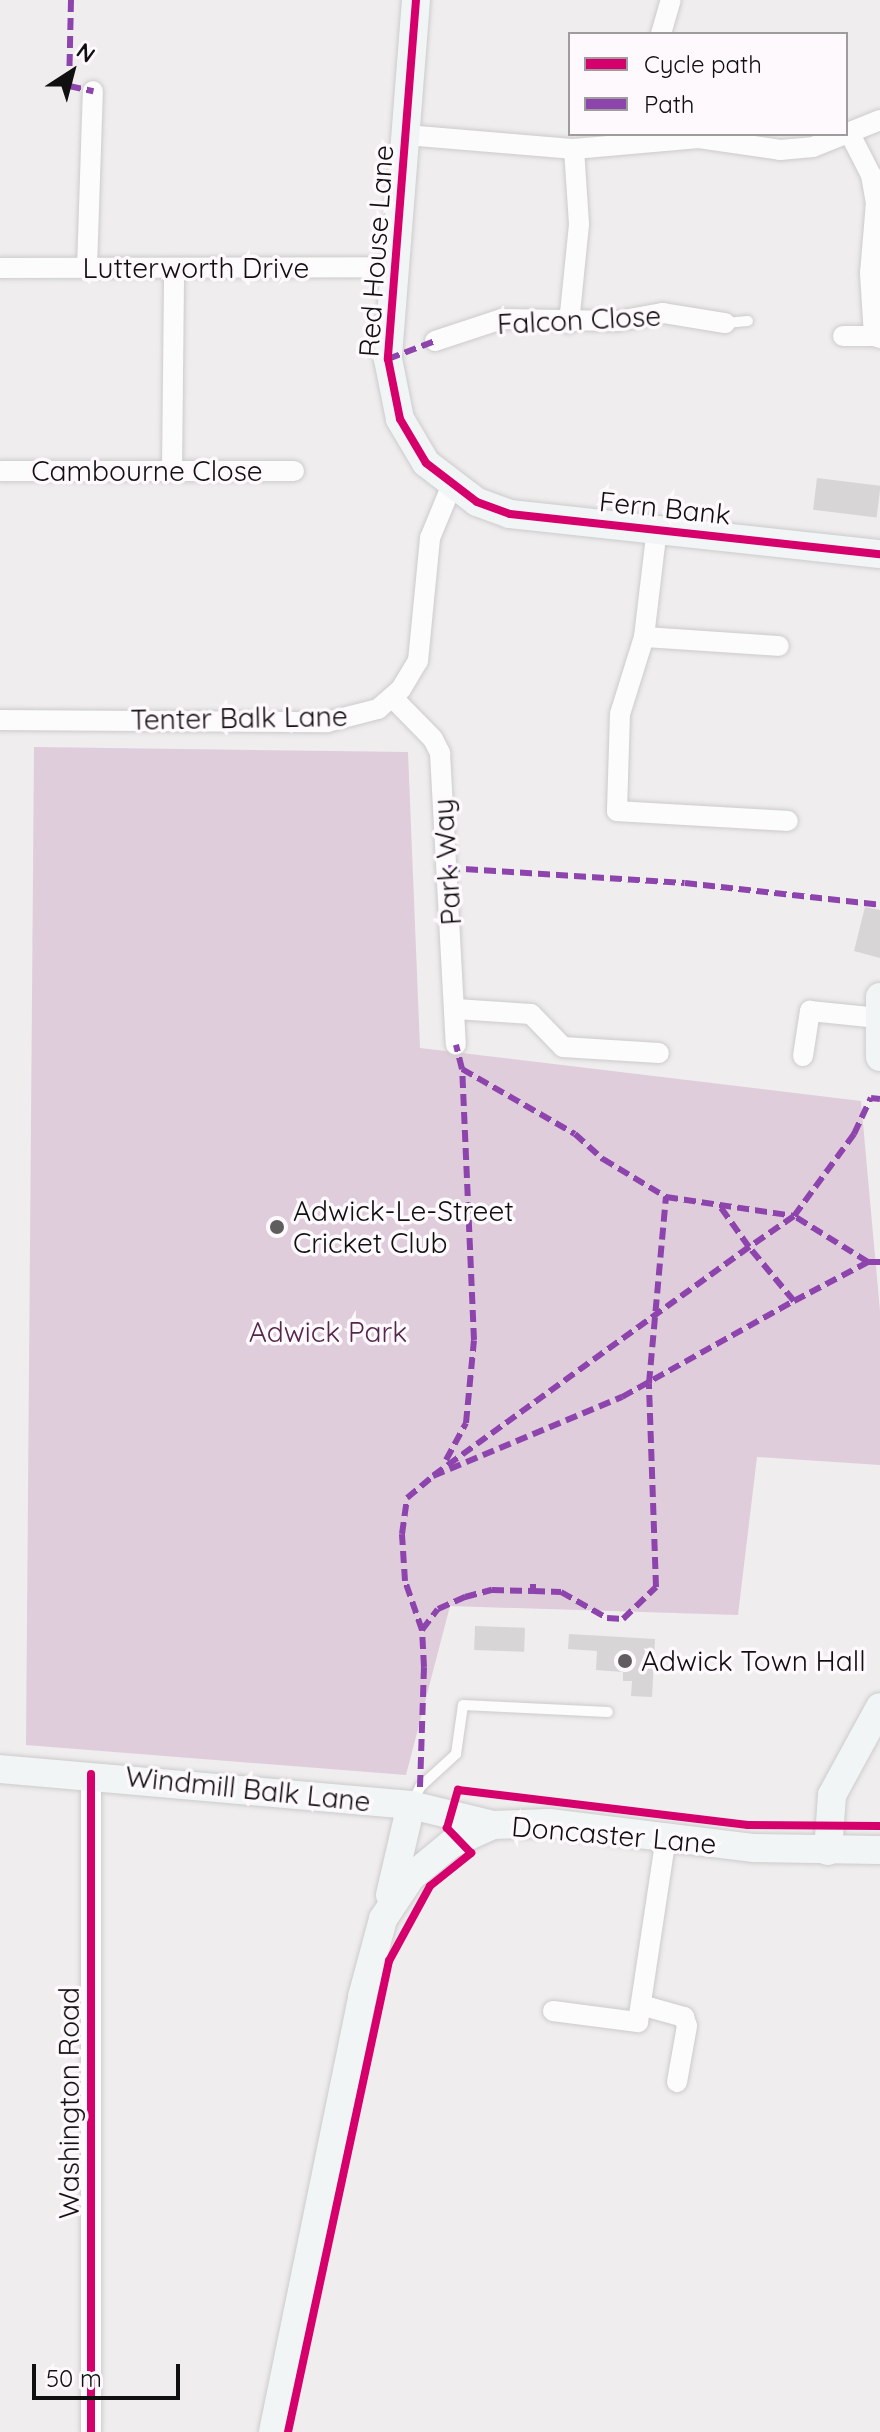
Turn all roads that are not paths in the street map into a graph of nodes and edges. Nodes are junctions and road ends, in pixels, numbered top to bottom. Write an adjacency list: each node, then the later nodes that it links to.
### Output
1 (416, 0): 7 (street, Red House Lane)
2 (671, 0): 3 (street)
3 (662, 32)
4 (93, 91): 13 (street)
5 (880, 120): 6 (street)
6 (850, 134): 19 (street)
7 (406, 135): 10 (street); 11 (street, Red House Lane)
8 (665, 136): 9 (street); 10 (street)
9 (844, 136)
10 (574, 149): 16 (street)
11 (392, 267): 14 (street, Lutterworth Drive); 24 (street, Red House Lane)
12 (0, 268): 13 (street, Lutterworth Drive)
13 (87, 268): 14 (street, Lutterworth Drive)
14 (174, 268): 22 (street)
15 (748, 321): 17 (lane)
16 (569, 323): 17 (street, Falcon Close); 20 (street, Falcon Close)
17 (725, 323)
18 (843, 336): 19 (street)
19 (877, 337)
20 (435, 341)
21 (0, 471): 22 (street, Cambourne Close)
22 (172, 471): 23 (street, Cambourne Close)
23 (294, 471)
24 (451, 487): 25 (street, Fern Bank); 29 (street, Tenter Balk Lane)
25 (657, 528): 26 (street, Fern Bank); 27 (street)
26 (880, 554)
27 (644, 637): 28 (street); 31 (street)
28 (779, 646)
29 (393, 698): 30 (street, Tenter Balk Lane); 33 (street, Park Way)
30 (0, 720)
31 (788, 821)
32 (879, 1008): 36 (street); 37 (street)
33 (456, 1009): 34 (street, Park Way); 35 (street)
34 (456, 1045)
35 (659, 1053)
36 (803, 1056)
37 (880, 1057)
38 (880, 1707): 46 (street)
39 (608, 1712): 42 (lane)
40 (0, 1769): 41 (street, Windmill Balk Lane)
41 (91, 1774): 42 (street, Windmill Balk Lane); 51 (street, Washington Road)
42 (411, 1805): 43 (street, Windmill Balk Lane); 47 (street)
43 (493, 1825): 44 (street, Doncaster Lane); 47 (street, Doncaster Lane)
44 (666, 1836): 46 (street, Doncaster Lane); 48 (street)
45 (880, 1850): 46 (street, Doncaster Lane)
46 (828, 1851)
47 (383, 1919): 52 (street, Doncaster Lane)
48 (641, 2005): 49 (street); 50 (street)
49 (553, 2011)
50 (677, 2082)
51 (91, 2432)
52 (273, 2432)

